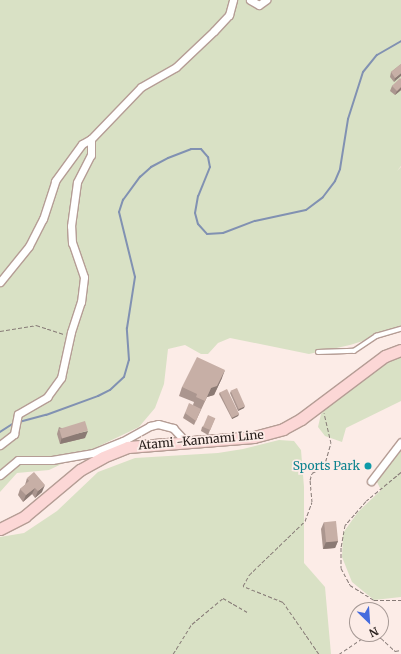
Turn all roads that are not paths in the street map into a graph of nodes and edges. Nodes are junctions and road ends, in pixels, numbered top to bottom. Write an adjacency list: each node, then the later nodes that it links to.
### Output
1 (234, 0): 4 (street)
2 (250, 0): 3 (street)
3 (266, 0)
4 (91, 139): 5 (street); 11 (street)
5 (0, 282)
6 (401, 329): 8 (lane)
7 (401, 350): 9 (main road, Atami -Kannami Line)
8 (318, 352)
9 (186, 442): 12 (street); 14 (main road, Atami -Kannami Line)
10 (401, 442): 13 (street)
11 (0, 445)
12 (0, 475)
13 (371, 481)
14 (0, 529)

